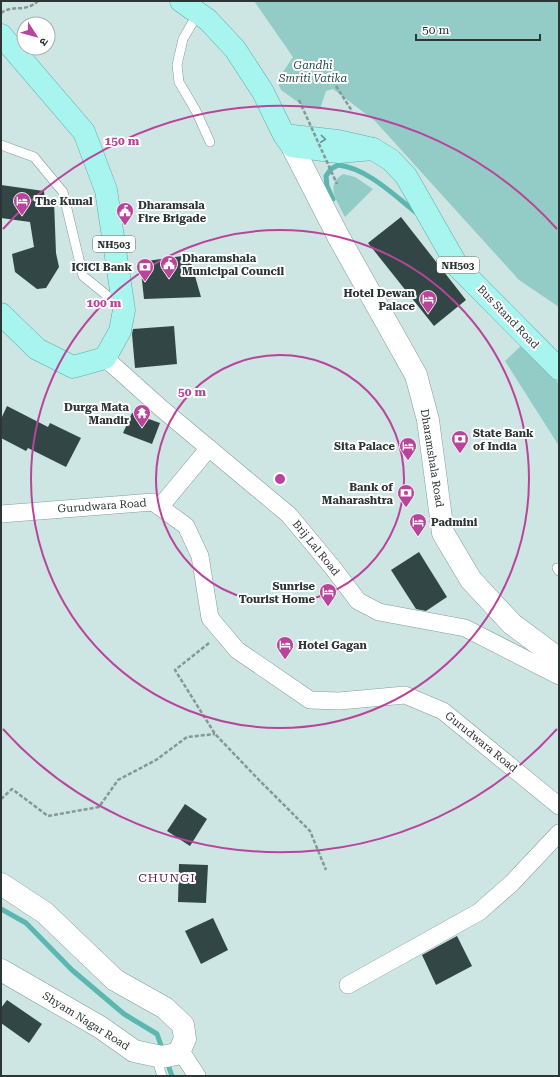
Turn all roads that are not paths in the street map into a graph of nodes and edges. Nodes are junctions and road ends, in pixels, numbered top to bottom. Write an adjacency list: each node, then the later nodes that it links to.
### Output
1 (189, 7): 3 (main road, Dharamshala Road); 4 (lane)
2 (1, 36): 6 (main road, NH503)
3 (288, 141): 9 (main road, Bus Stand Road / NH503); 13 (main road, Dharamshala Road)
4 (210, 142)
5 (1, 145): 6 (lane)
6 (124, 310): 8 (main road, NH503)
7 (1, 314): 8 (main road)
8 (105, 358): 10 (street, Brij Lal Road)
9 (559, 369)
10 (209, 448): 11 (street); 14 (street, Brij Lal Road)
11 (160, 507): 12 (street, Gurudwara Road); 15 (street, Gurudwara Road)
12 (1, 514)
13 (559, 659)
14 (559, 676)
15 (559, 806)
16 (559, 833): 19 (street)
17 (1, 884): 20 (main road)
18 (1, 970): 20 (main road, Shyam Nagar Road)
19 (348, 985)
20 (167, 1059): 21 (street)
21 (197, 1076)

